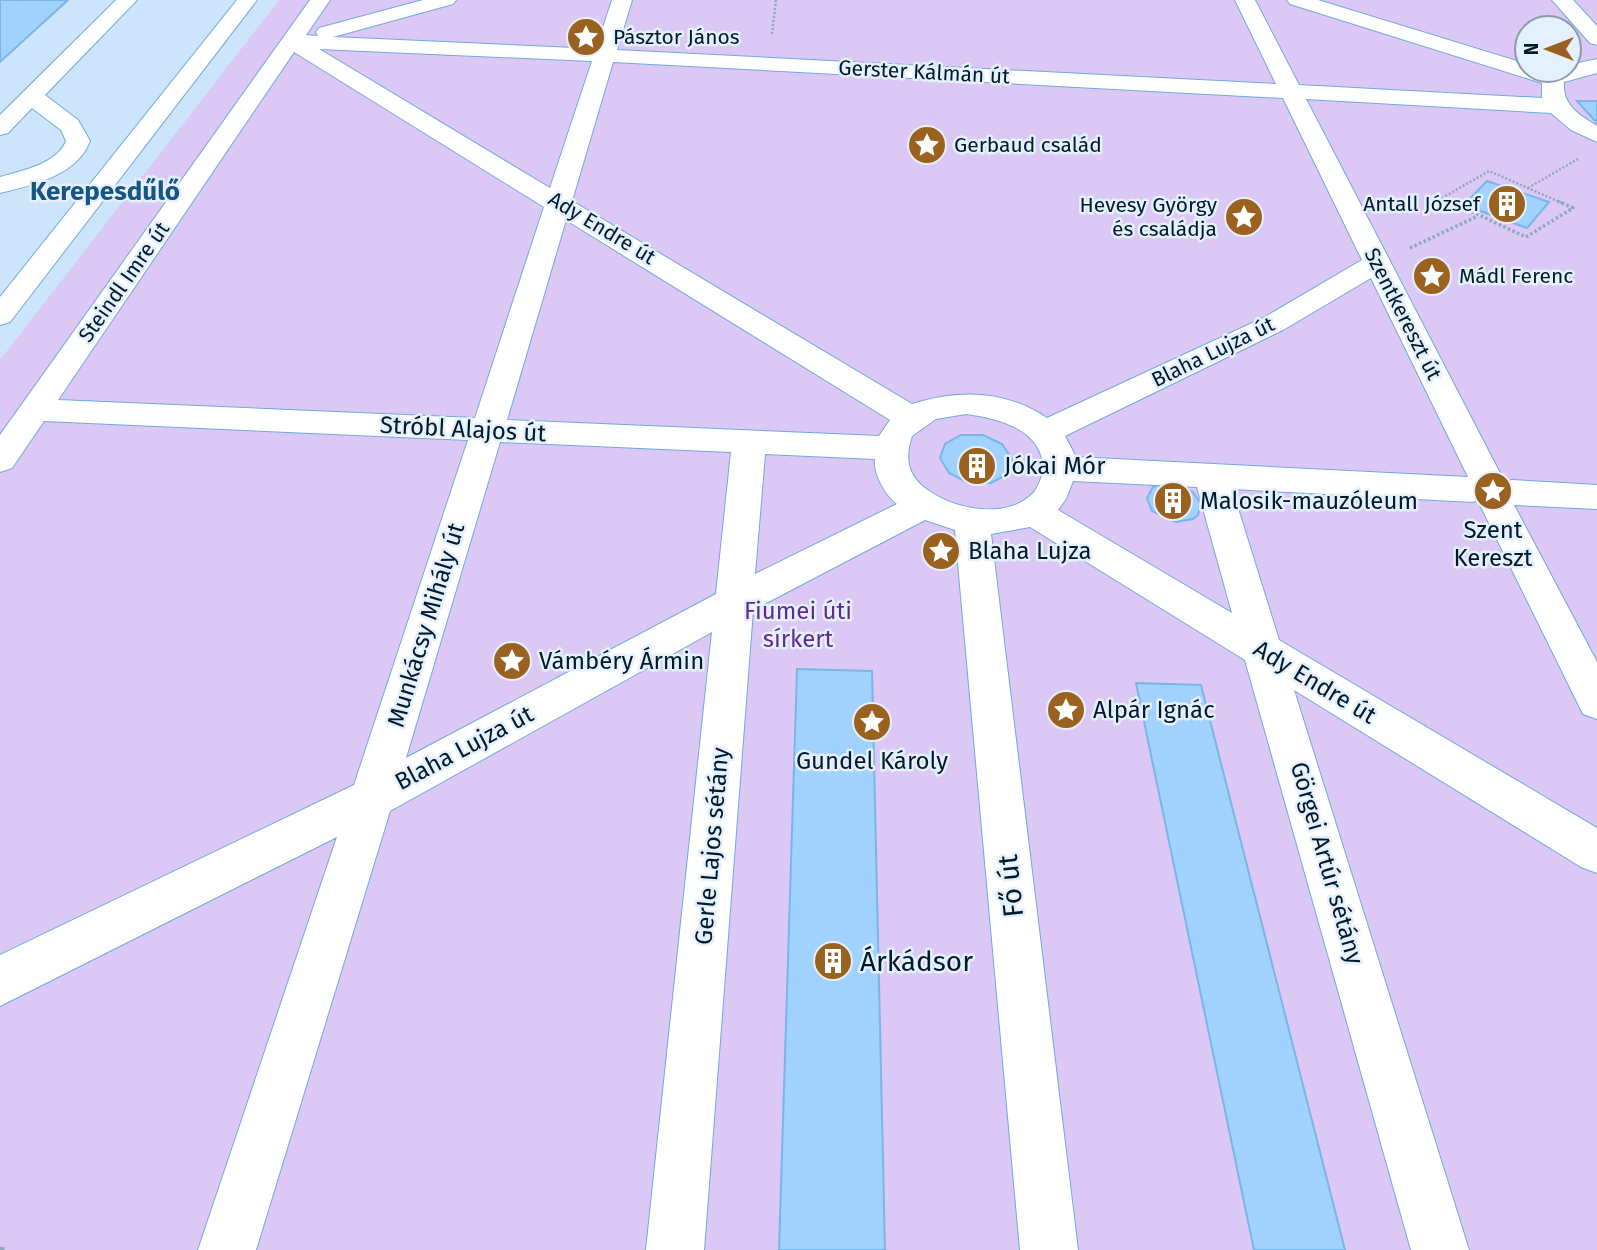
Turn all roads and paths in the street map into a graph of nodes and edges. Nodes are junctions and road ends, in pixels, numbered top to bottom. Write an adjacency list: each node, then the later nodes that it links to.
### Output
1 (127, 0): 15 (lane)
2 (247, 0): 26 (lane)
3 (320, 0): 10 (lane, Steindl Imre út)
4 (446, 0): 10 (lane)
5 (622, 0): 11 (lane, Munkácsy Mihály út)
6 (1245, 0): 14 (lane, Szentkereszt út)
7 (1297, 0): 12 (lane)
8 (1562, 0): 9 (lane)
9 (1597, 40)
10 (290, 41): 11 (lane, Gerster Kálmán út); 23 (lane, Ady Endre út); 27 (lane, Steindl Imre út)
11 (604, 57): 14 (lane, Gerster Kálmán út); 23 (lane, Munkácsy Mihály út)
12 (1513, 67)
13 (1552, 84): 16 (lane)
14 (1292, 92): 16 (lane, Gerster Kálmán út); 25 (lane, Szentkereszt út)
15 (33, 94): 17 (lane); 18 (lane)
16 (1557, 106): 20 (lane)
17 (68, 125): 19 (lane); 21 (lane)
18 (0, 128)
19 (0, 135)
20 (1591, 145): 22 (path)
21 (0, 184)
22 (1528, 188): 24 (path); 24 (path)
23 (558, 202): 28 (lane, Ady Endre út); 29 (lane, Munkácsy Mihály út)
24 (1479, 215): 25 (path)
25 (1377, 263): 30 (lane, Blaha Lujza út); 36 (lane, Szentkereszt út)
26 (0, 316)
27 (35, 410): 29 (lane, Stróbl Alajos út); 33 (lane, Steindl Imre út)
28 (911, 418): 30 (lane); 32 (lane)
29 (486, 430): 31 (lane, Stróbl Alajos út); 44 (lane, Munkácsy Mihály út)
30 (1044, 433): 34 (lane)
31 (749, 442): 32 (lane, Stróbl Alajos út); 41 (lane, Gerle Lajos sétány)
32 (890, 448): 38 (lane)
33 (0, 460)
34 (1060, 468): 35 (lane); 39 (lane)
35 (1211, 477): 36 (lane); 42 (lane, Görgei Artúr sétány)
36 (1492, 491): 37 (lane); 43 (lane, Szentkereszt út)
37 (1597, 497)
38 (923, 506): 40 (lane); 41 (lane, Blaha Lujza út)
39 (1032, 511): 40 (lane); 42 (lane, Ady Endre út)
40 (972, 522): 49 (lane, Fő út)
41 (734, 602): 44 (lane, Blaha Lujza út); 48 (lane, Gerle Lajos sétány)
42 (1265, 652): 45 (lane, Ady Endre út); 50 (lane, Görgei Artúr sétány)
43 (1597, 702)
44 (372, 798): 46 (lane, Blaha Lujza út); 47 (lane, Munkácsy Mihály út)
45 (1597, 852)
46 (0, 981)
47 (227, 1250)
48 (675, 1250)
49 (1049, 1250)
50 (1440, 1250)

